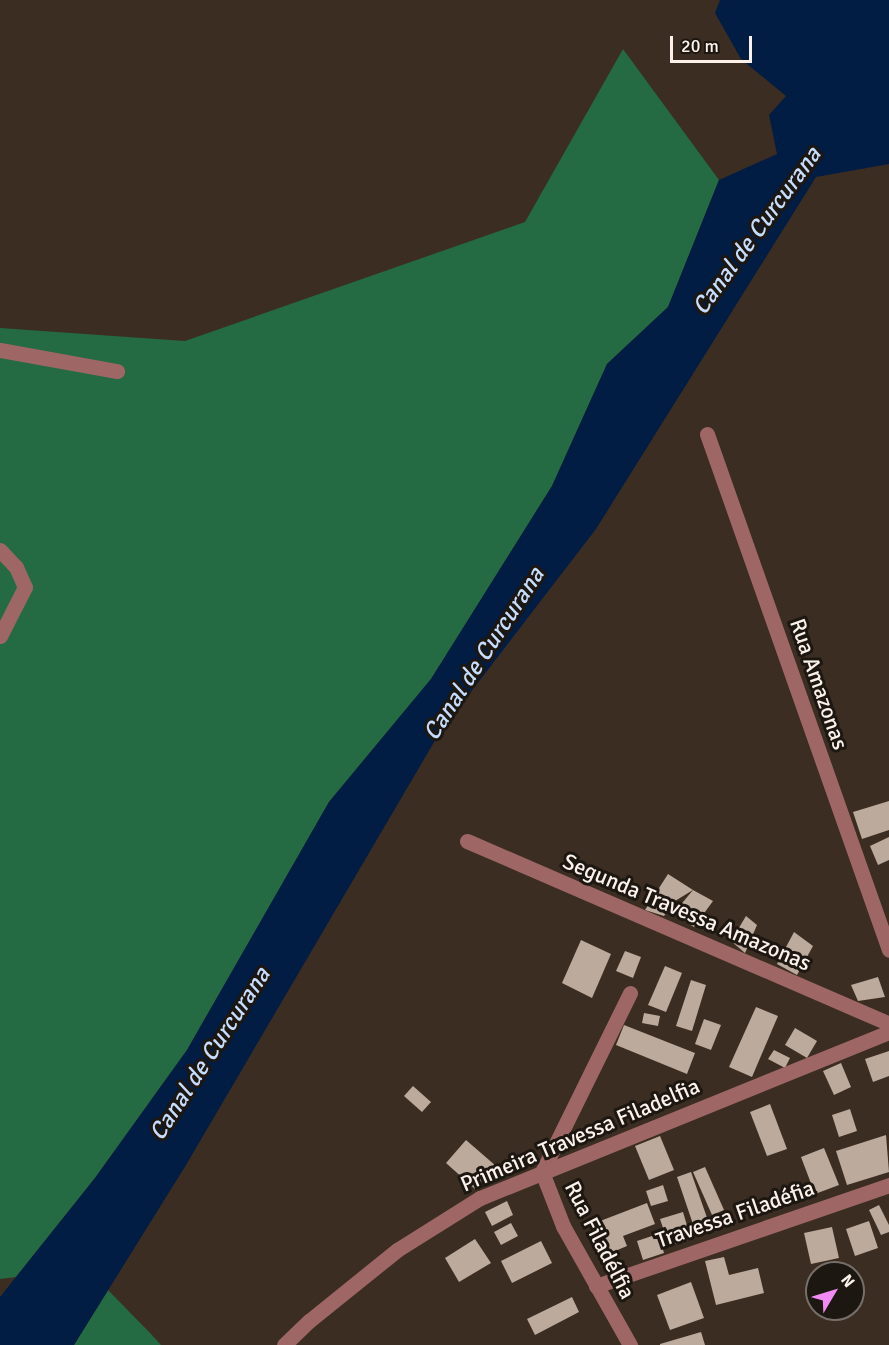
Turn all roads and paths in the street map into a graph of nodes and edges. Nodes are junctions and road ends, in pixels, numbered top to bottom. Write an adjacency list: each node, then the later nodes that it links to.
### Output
1 (0, 350): 2 (street)
2 (117, 371)
3 (707, 434): 7 (street, Rua Amazonas)
4 (0, 550): 5 (street)
5 (0, 636)
6 (467, 841): 9 (street, Segunda Travessa Amazonas)
7 (889, 950)
8 (630, 993): 11 (street, Rua Filadélfia)
9 (889, 1024)
10 (889, 1032): 11 (street, Primeira Travessa Filadelfia)
11 (542, 1172): 13 (street, Rua Filadélfia); 14 (street, Primeira Travessa Filadelfia)
12 (889, 1185): 13 (street, Travessa Filadéfia)
13 (596, 1286): 15 (street, Rua Filadélfia)
14 (284, 1345)
15 (630, 1345)

